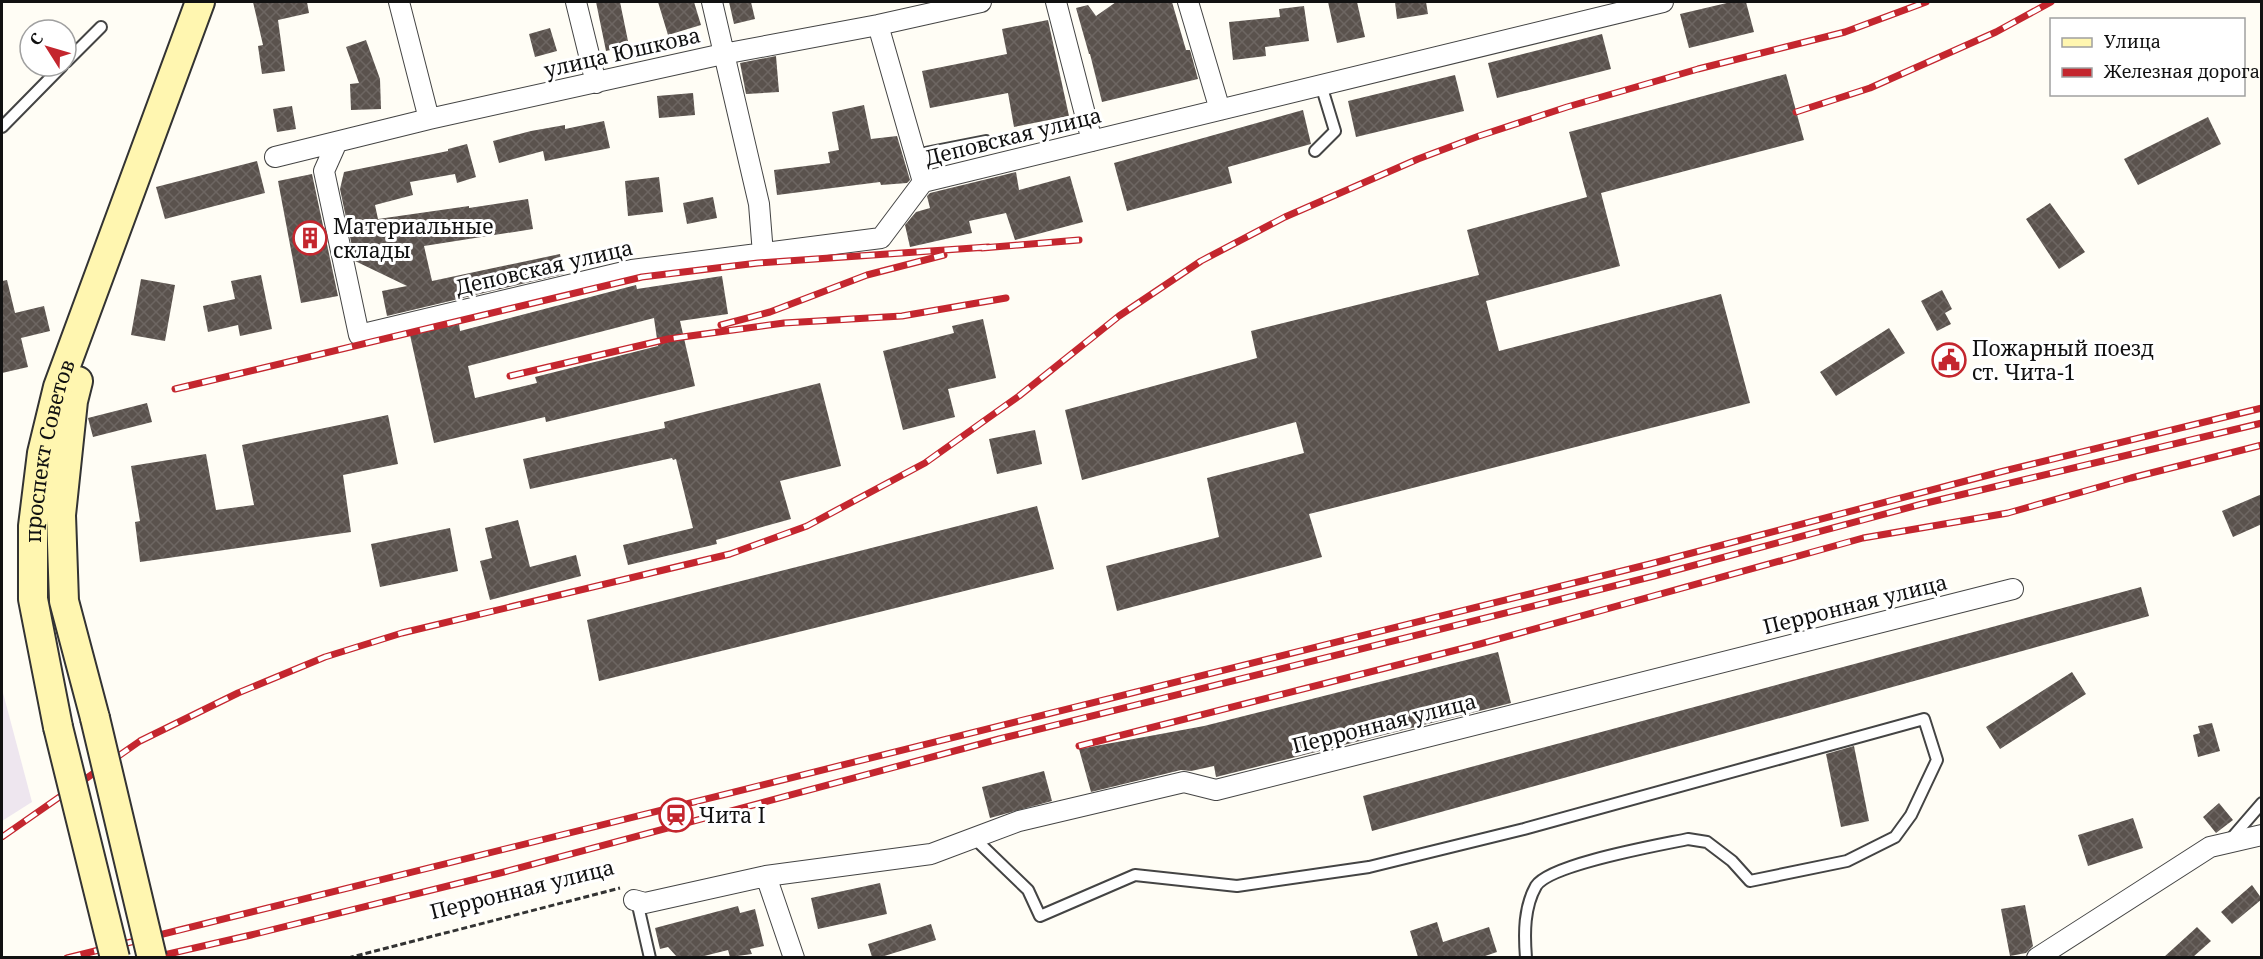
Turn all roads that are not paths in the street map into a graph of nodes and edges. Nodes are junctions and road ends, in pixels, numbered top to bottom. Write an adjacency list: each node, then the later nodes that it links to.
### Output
1 (200, 2): 26 (main road, проспект Советов)
2 (399, 2): 17 (street)
3 (576, 2): 14 (street)
4 (712, 2): 12 (street)
5 (981, 2): 9 (street, улица Юшкова)
6 (1056, 2): 20 (street)
7 (1188, 2): 16 (street)
8 (1663, 2): 15 (street, Деповская улица)
9 (878, 25): 12 (street, улица Юшкова); 23 (street)
10 (101, 27): 11 (lane)
11 (78, 50)
12 (723, 54): 14 (street, улица Юшкова); 27 (street)
13 (50, 78): 18 (lane)
14 (596, 83): 17 (street, улица Юшкова)
15 (1321, 85): 16 (street, Деповская улица); 22 (lane)
16 (1220, 110): 20 (street, Деповская улица)
17 (429, 119): 21 (street, улица Юшкова)
18 (2, 127)
19 (986, 141): 23 (lane)
20 (1092, 141): 25 (street, Деповская улица)
21 (337, 142): 24 (street, улица Юшкова); 27 (street, Деповская улица)
22 (1315, 151)
23 (915, 155): 25 (street)
24 (275, 157)
25 (923, 182): 27 (street, Деповская улица)
26 (134, 185): 35 (main road, проспект Советов, bridge); 36 (main road, проспект Советов, bridge)
27 (763, 254)
28 (2013, 589): 31 (street, Перронная улица)
29 (2262, 803): 32 (lane)
30 (2262, 836): 32 (street)
31 (974, 838): 33 (street, Перронная улица); 39 (lane)
32 (2228, 843): 40 (street)
33 (766, 876): 34 (street, Перронная улица); 38 (street)
34 (639, 902): 37 (lane)
35 (115, 957)
36 (152, 957)
37 (650, 957)
38 (794, 957)
39 (1526, 957)
40 (2037, 957)

